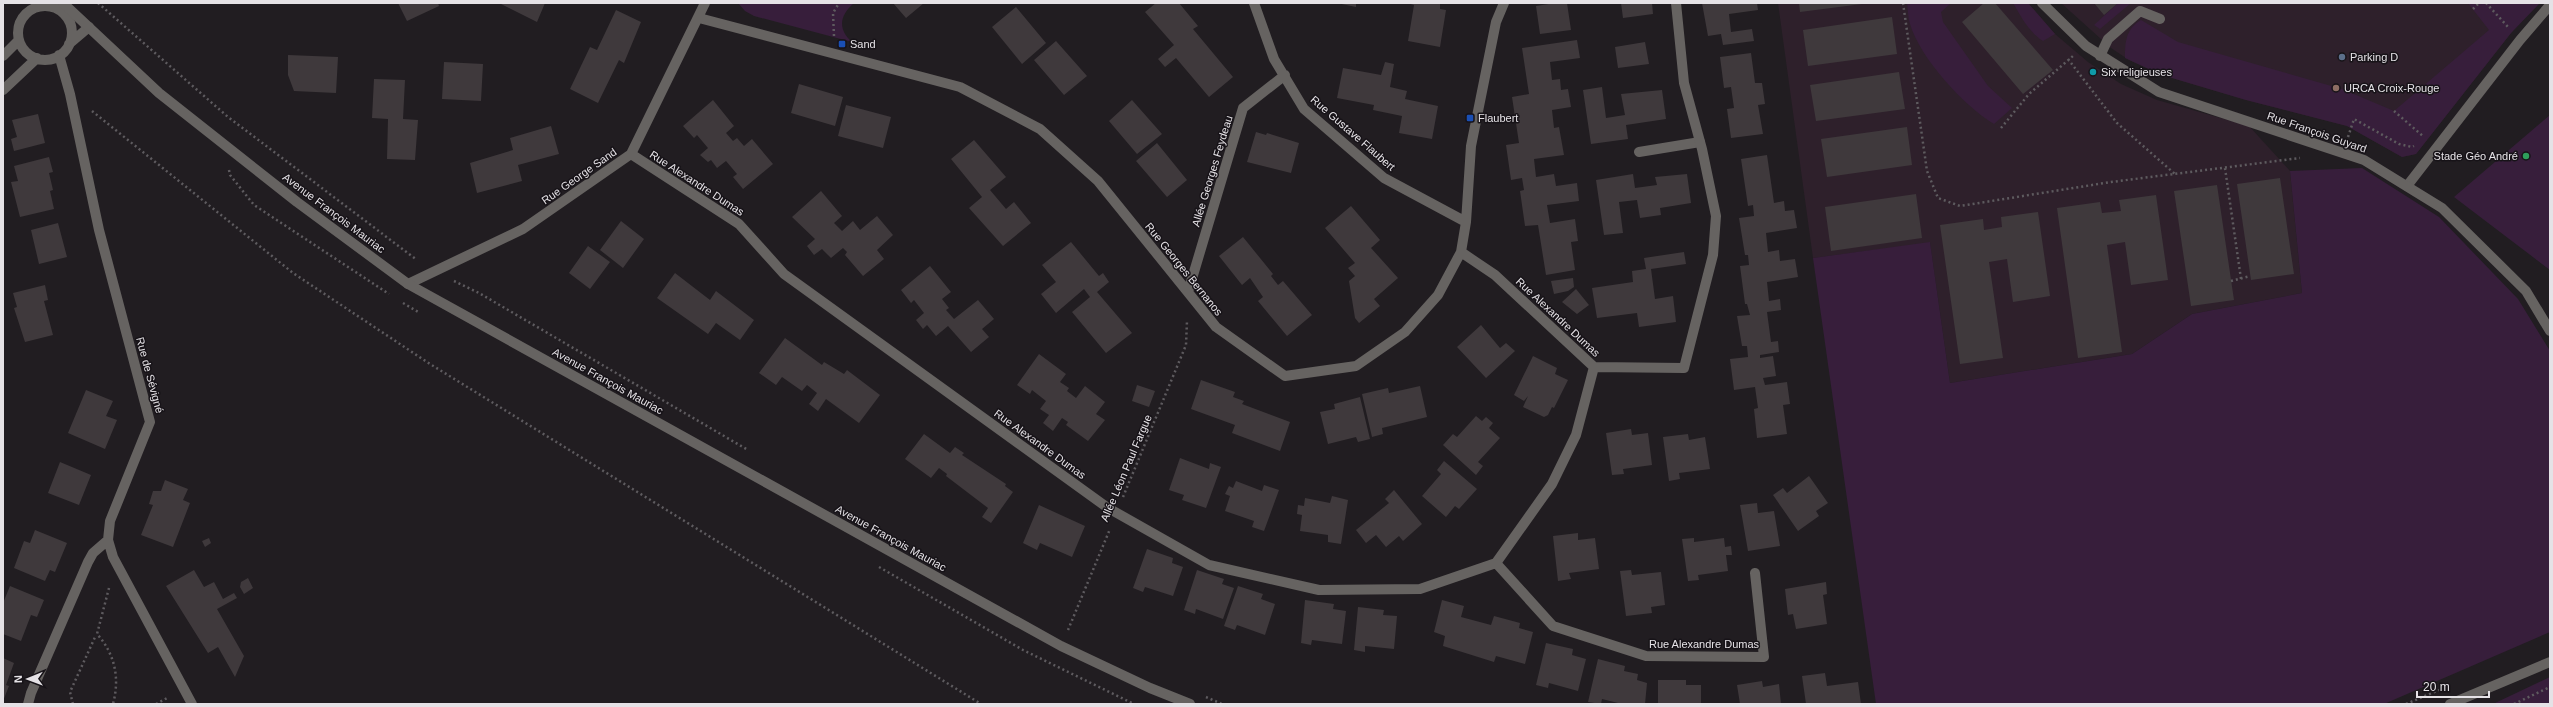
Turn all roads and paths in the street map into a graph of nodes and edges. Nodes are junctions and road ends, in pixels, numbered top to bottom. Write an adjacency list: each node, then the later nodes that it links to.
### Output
1 (63, 3): 17 (street, Avenue François Mauriac)
2 (98, 3): 43 (path)
3 (705, 3): 15 (street, Rue George Sand)
4 (839, 3): 18 (path)
5 (1254, 3): 28 (street, Rue Gustave Flaubert)
6 (1504, 3): 41 (street, Rue Georges Bernanos)
7 (1676, 3): 33 (street)
8 (1903, 3): 39 (path)
9 (2042, 3): 22 (street, Rue François Guyard)
10 (2479, 3): 14 (path)
11 (2486, 3): 20 (path)
12 (40, 5): 19 (street); 21 (street)
13 (2550, 5): 20 (street)
14 (2473, 9)
15 (699, 18): 36 (street, Rue George Sand); 48 (street, Rue Georges Bernanos)
16 (2160, 19): 25 (street)
17 (89, 27): 21 (street); 47 (street, Avenue François Mauriac)
18 (836, 28)
19 (19, 40): 24 (street); 26 (street)
20 (2520, 40): 40 (street)
21 (69, 44): 23 (street)
22 (2086, 46): 25 (street, Rue François Guyard); 27 (path)
23 (59, 55): 26 (street); 30 (street, Rue de Sévigné)
24 (3, 56)
25 (2100, 56): 35 (street, Rue François Guyard)
26 (36, 58): 29 (street)
27 (2068, 59): 32 (path); 39 (path)
28 (1284, 74): 41 (street, Rue Gustave Flaubert); 48 (street, Allée Georges Feydeau)
29 (3, 90)
30 (70, 94): 53 (street, Rue de Sévigné); 66 (path)
31 (2394, 111): 35 (path)
32 (2001, 128)
33 (1700, 142): 34 (street); 50 (street)
34 (1639, 152)
35 (2342, 152): 40 (street, Rue François Guyard)
36 (632, 154): 43 (street, Rue George Sand); 52 (street, Rue Alexandre Dumas)
37 (2303, 158): 38 (path)
38 (2225, 168): 39 (path); 45 (path)
39 (2175, 174)
40 (2407, 186): 49 (street, Rue François Guyard)
41 (1466, 222): 42 (street, Rue Georges Bernanos)
42 (1461, 252): 48 (street, Rue Georges Bernanos); 50 (street, Rue Alexandre Dumas)
43 (433, 272): 47 (street, Rue George Sand); 51 (path)
44 (2250, 276): 45 (path)
45 (2241, 279): 46 (path)
46 (2231, 281)
47 (408, 284): 67 (street, Avenue François Mauriac)
48 (1188, 292): 52 (path, Allée Léon Paul Fargue)
49 (2550, 330)
50 (1594, 367): 54 (street, Rue Alexandre Dumas)
51 (751, 452)
52 (1117, 512): 54 (street, Rue Alexandre Dumas); 58 (path, Allée Léon Paul Fargue)
53 (108, 540): 55 (street, Rue de Sévigné); 62 (street)
54 (1496, 563): 56 (street, Rue Alexandre Dumas)
55 (120, 570): 57 (path); 65 (street, Rue de Sévigné)
56 (1755, 573)
57 (96, 634): 63 (path); 64 (path)
58 (1074, 636)
59 (2550, 662): 69 (street)
60 (2550, 687): 70 (path)
61 (1203, 696): 68 (path)
62 (28, 704)
63 (73, 704)
64 (113, 704)
65 (192, 704)
66 (981, 704)
67 (1190, 704)
68 (1222, 704)
69 (2450, 704)
70 (2514, 704)

